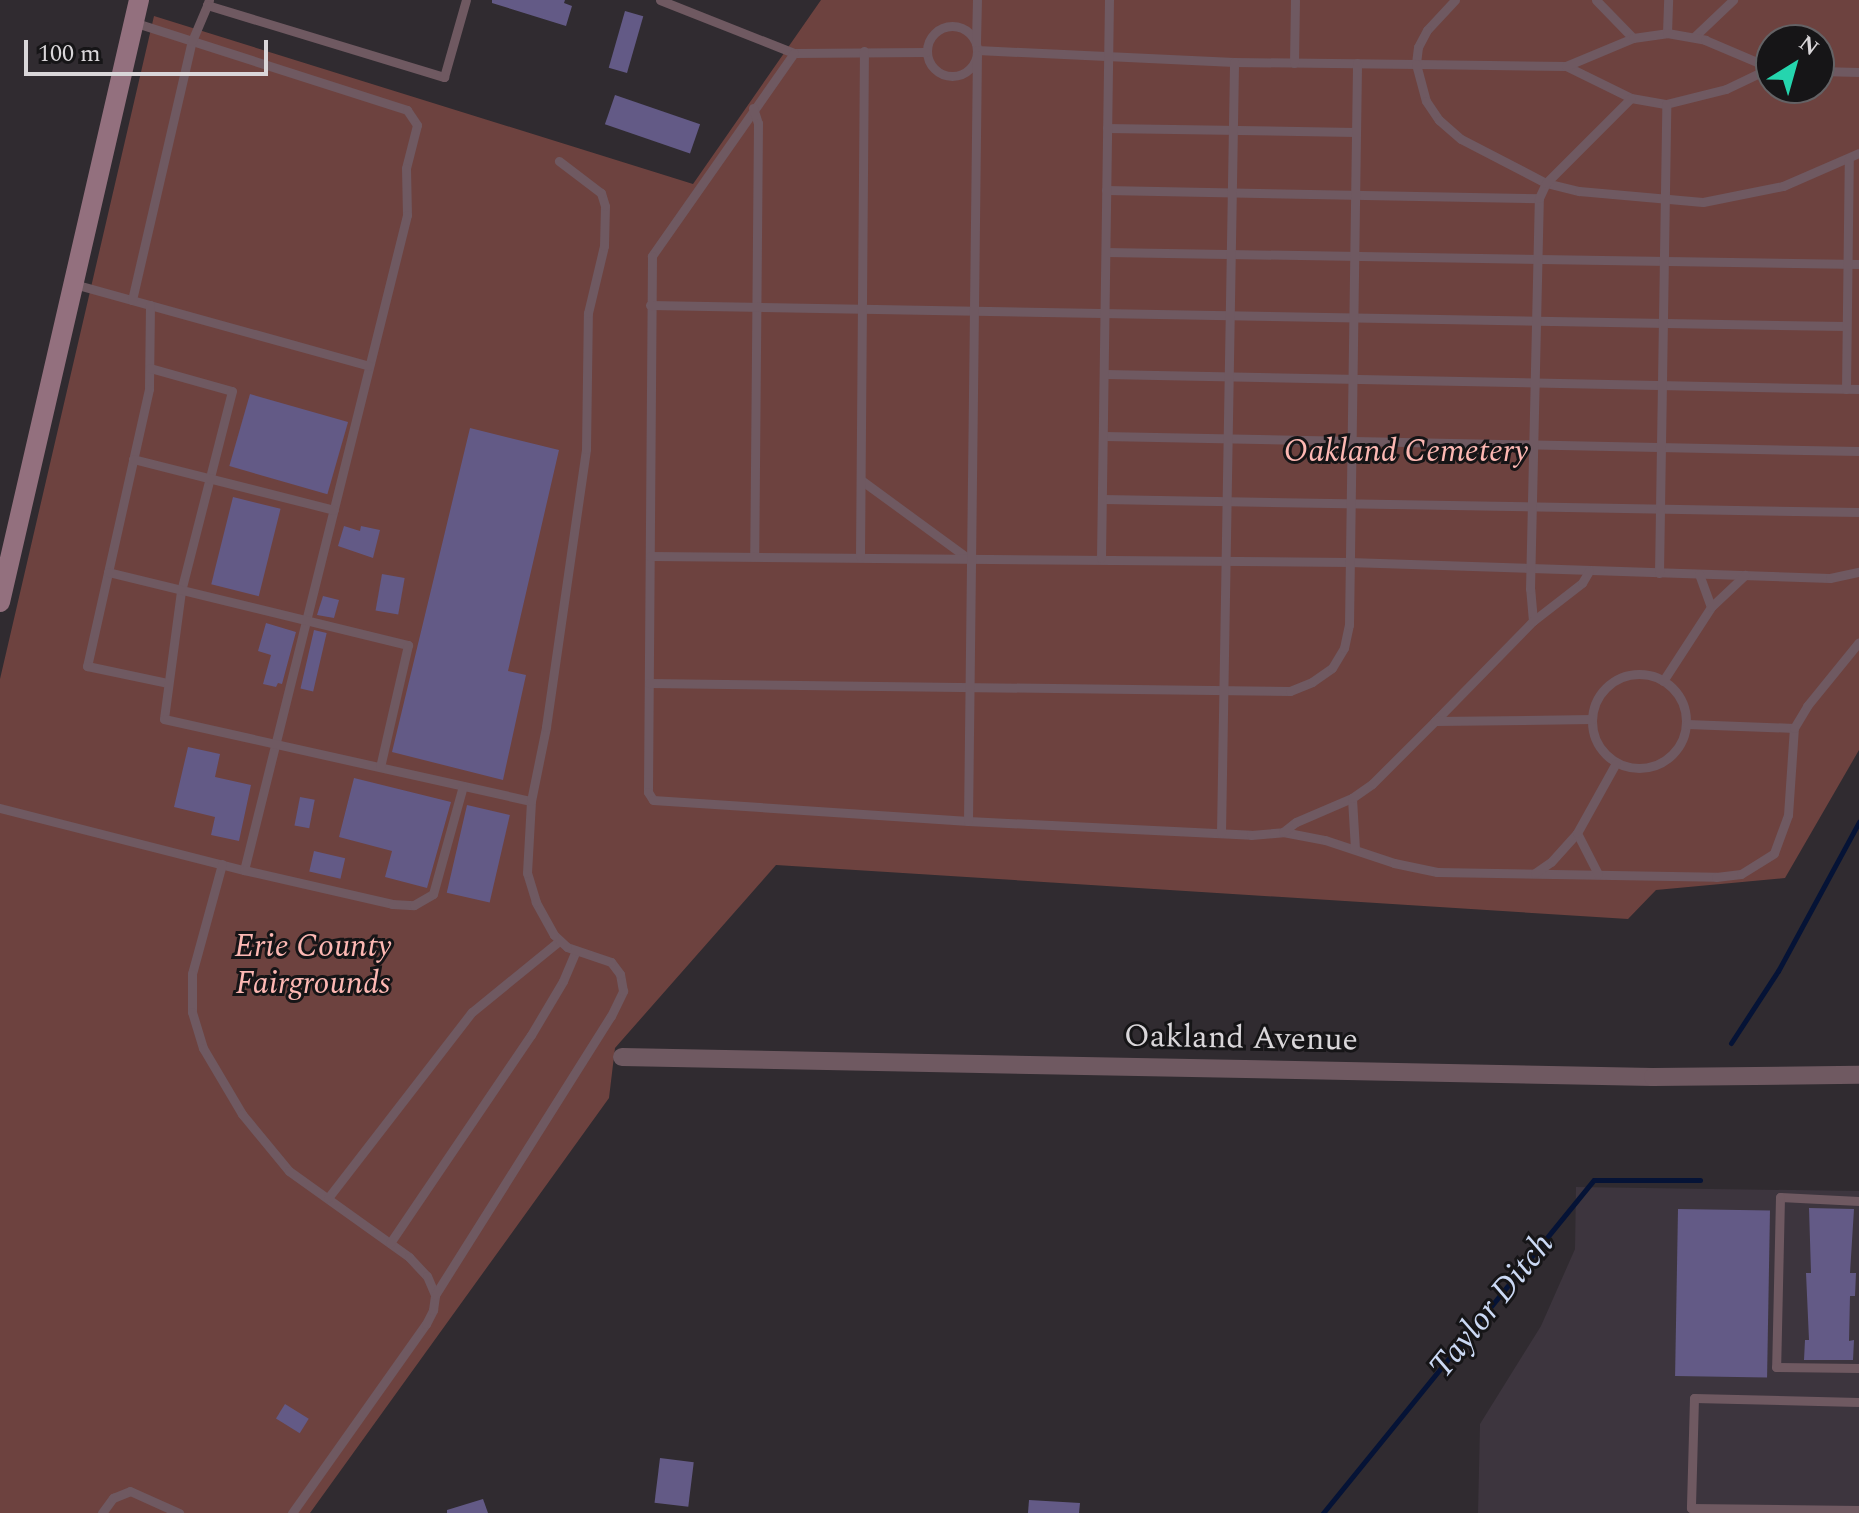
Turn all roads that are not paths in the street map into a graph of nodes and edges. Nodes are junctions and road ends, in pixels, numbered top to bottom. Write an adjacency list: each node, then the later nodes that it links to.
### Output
1 (139, 0): 12 (main road)
2 (466, 0): 11 (lane)
3 (660, 0): 20 (lane)
4 (977, 0): 18 (lane)
5 (1109, 0): 21 (lane)
6 (1295, 0): 24 (lane)
7 (1455, 0): 26 (lane)
8 (1596, 0): 15 (lane)
9 (1668, 0): 13 (lane)
10 (1733, 0): 14 (lane)
11 (208, 2): 16 (lane)
12 (133, 22): 16 (lane); 53 (main road)
13 (1667, 33): 14 (lane); 15 (lane)
14 (1694, 37): 23 (lane)
15 (1633, 38): 27 (lane)
16 (192, 41): 54 (lane); 66 (lane)
17 (864, 51): 19 (lane); 20 (lane); 58 (lane)
18 (977, 51): 19 (lane); 19 (lane); 21 (lane); 59 (lane)
19 (926, 52)
20 (794, 53): 33 (lane)
21 (1109, 55): 22 (lane); 34 (lane)
22 (1234, 62): 24 (lane); 35 (lane)
23 (1755, 62)
24 (1294, 63): 25 (lane)
25 (1357, 63): 26 (lane); 36 (lane)
26 (1416, 64): 27 (lane); 40 (lane)
27 (1566, 66): 31 (lane)
28 (1835, 71): 29 (lane)
29 (1859, 72)
30 (1755, 75): 32 (lane)
31 (1631, 98): 32 (lane); 40 (lane)
32 (1666, 104): 45 (lane)
33 (753, 108): 56 (lane); 57 (lane)
34 (1107, 128): 35 (lane); 41 (lane)
35 (1233, 130): 36 (lane); 42 (lane)
36 (1355, 132): 43 (lane)
37 (1859, 153): 38 (lane)
38 (1849, 159): 45 (lane); 51 (lane)
39 (559, 161): 125 (lane)
40 (1546, 183): 44 (lane); 45 (lane)
41 (1106, 190): 42 (lane); 46 (lane)
42 (1231, 192): 43 (lane); 47 (lane)
43 (1355, 194): 44 (lane); 48 (lane)
44 (1539, 198): 49 (lane)
45 (1664, 201): 50 (lane)
46 (1106, 252): 47 (lane); 60 (lane)
47 (1230, 254): 48 (lane); 61 (lane)
48 (1354, 256): 49 (lane); 62 (lane)
49 (1538, 260): 50 (lane); 63 (lane)
50 (1663, 261): 51 (lane); 64 (lane)
51 (1848, 264): 52 (lane); 65 (lane)
52 (1859, 264)
53 (74, 284): 54 (lane); 106 (main road)
54 (132, 300): 55 (lane)
55 (150, 305): 66 (lane); 67 (lane)
56 (650, 305): 57 (lane); 92 (lane)
57 (757, 306): 58 (lane); 91 (lane)
58 (862, 309): 59 (lane); 83 (lane)
59 (973, 310): 60 (lane); 95 (lane)
60 (1107, 313): 61 (lane); 68 (lane)
61 (1229, 315): 62 (lane); 69 (lane)
62 (1352, 317): 63 (lane); 70 (lane)
63 (1538, 322): 64 (lane); 71 (lane)
64 (1662, 323): 65 (lane); 72 (lane)
65 (1846, 326): 73 (lane)
66 (369, 366): 89 (lane)
67 (150, 368): 81 (lane); 82 (lane)
68 (1105, 374): 69 (lane); 75 (lane)
69 (1228, 378): 70 (lane); 76 (lane)
70 (1352, 380): 71 (lane); 77 (lane)
71 (1536, 384): 72 (lane); 78 (lane)
72 (1662, 386): 73 (lane); 79 (lane)
73 (1846, 389): 74 (lane)
74 (1859, 389)
75 (1104, 436): 76 (lane); 84 (lane)
76 (1227, 439): 77 (lane); 85 (lane)
77 (1350, 442): 78 (lane); 86 (lane)
78 (1535, 445): 79 (lane); 87 (lane)
79 (1660, 447): 80 (lane); 88 (lane)
80 (1859, 451)
81 (133, 459): 82 (lane); 100 (lane)
82 (211, 479): 89 (lane); 105 (lane)
83 (861, 480): 93 (lane); 95 (lane)
84 (1103, 499): 85 (lane); 94 (lane)
85 (1226, 500): 86 (lane); 96 (lane)
86 (1350, 502): 87 (lane); 97 (lane)
87 (1534, 505): 88 (lane); 98 (lane)
88 (1660, 507): 90 (lane); 102 (lane)
89 (334, 510): 108 (lane)
90 (1859, 512)
91 (754, 555): 92 (lane); 93 (lane)
92 (650, 556): 113 (lane)
93 (860, 556): 95 (lane)
94 (1101, 558): 95 (lane); 96 (lane)
95 (969, 559): 114 (lane)
96 (1224, 560): 97 (lane); 115 (lane)
97 (1349, 562): 98 (lane); 115 (lane)
98 (1533, 569): 99 (lane); 109 (lane)
99 (1589, 571): 102 (lane); 109 (lane)
100 (108, 572): 105 (lane); 112 (lane)
101 (1859, 572): 104 (lane)
102 (1659, 573): 103 (lane)
103 (1699, 574): 104 (lane); 107 (lane)
104 (1745, 575): 107 (lane)
105 (181, 591): 108 (lane); 112 (lane)
106 (0, 602)
107 (1711, 607): 111 (lane)
108 (306, 621): 120 (lane); 122 (lane)
109 (1533, 621): 117 (lane)
110 (1859, 642): 119 (lane)
111 (1663, 681): 116 (lane); 118 (lane)
112 (168, 683): 120 (lane)
113 (649, 683): 114 (lane); 127 (lane)
114 (967, 688): 115 (lane); 127 (lane)
115 (1222, 692): 129 (lane)
116 (1592, 719): 117 (lane); 121 (lane)
117 (1435, 721): 124 (lane)
118 (1687, 724): 119 (lane); 121 (lane)
119 (1794, 728): 135 (lane)
120 (276, 744): 122 (lane); 133 (lane)
121 (1616, 763): 130 (lane)
122 (380, 767): 123 (lane)
123 (463, 786): 125 (lane); 133 (lane)
124 (1352, 798): 128 (lane); 131 (lane)
125 (531, 801): 136 (lane)
126 (0, 808): 132 (lane)
127 (968, 821): 129 (lane)
128 (1283, 832): 129 (lane); 131 (lane)
129 (1221, 833)
130 (1577, 833): 134 (lane); 135 (lane)
131 (1355, 849): 134 (lane)
132 (222, 864): 133 (lane); 140 (lane)
133 (244, 870)
134 (1535, 873): 135 (lane)
135 (1598, 874)
136 (559, 941): 137 (lane); 140 (lane)
137 (576, 951): 142 (lane); 143 (lane)
138 (622, 1057): 139 (street, Oakland Avenue)
139 (1859, 1075)
140 (328, 1198): 142 (lane)
141 (1859, 1201): 144 (lane)
142 (390, 1243): 143 (lane)
143 (435, 1295): 149 (lane)
144 (1859, 1368)
145 (1859, 1402): 146 (lane)
146 (1859, 1510)
147 (102, 1513): 148 (lane)
148 (179, 1513)
149 (292, 1513)

